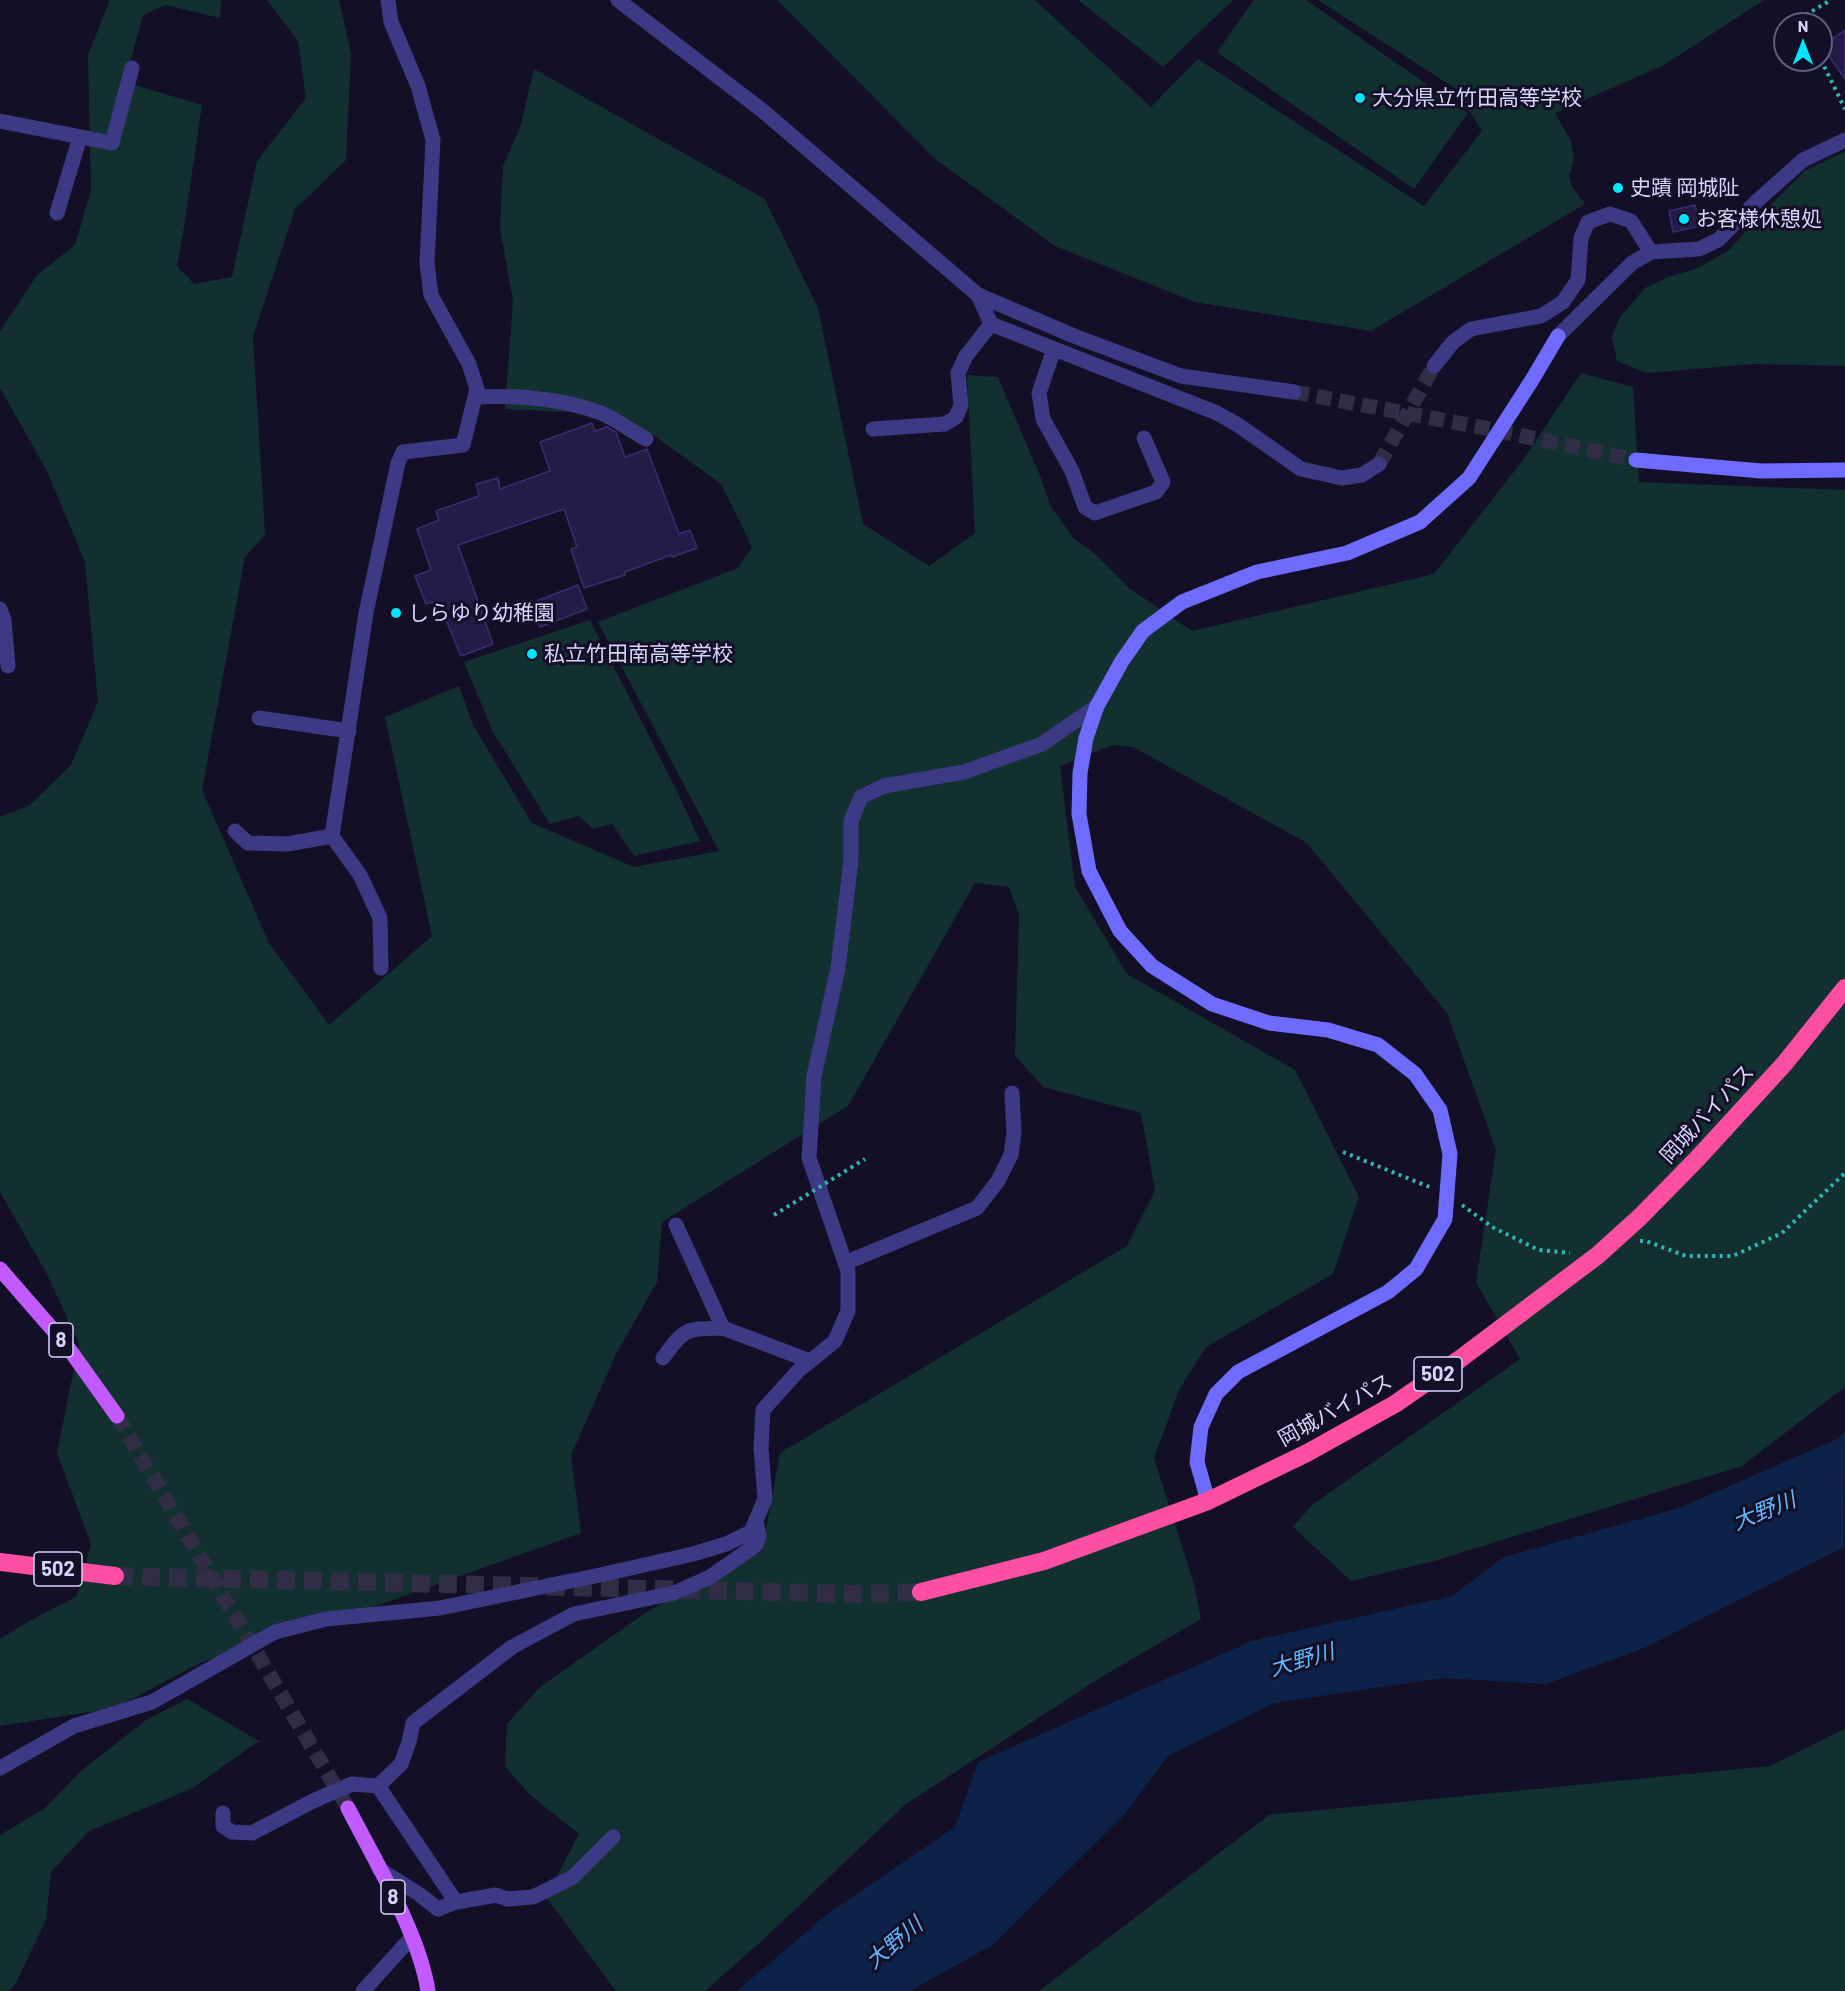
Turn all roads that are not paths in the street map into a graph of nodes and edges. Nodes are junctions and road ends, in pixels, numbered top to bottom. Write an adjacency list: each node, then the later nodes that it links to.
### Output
1 (388, 0): 14 (street)
2 (618, 0): 9 (street)
3 (132, 68): 5 (street)
4 (0, 121): 5 (street)
5 (80, 137): 7 (street)
6 (1845, 140): 8 (street)
7 (57, 213)
8 (1651, 252): 12 (street); 23 (street)
9 (978, 295): 10 (street); 13 (street)
10 (991, 324): 11 (street); 15 (street)
11 (1054, 349): 16 (street); 19 (street)
12 (1434, 366)
13 (1294, 392)
14 (475, 397): 17 (street); 25 (street)
15 (873, 429)
16 (1144, 438)
17 (646, 440)
18 (1636, 460): 20 (street)
19 (1379, 464)
20 (1845, 470)
21 (0, 609): 22 (street)
22 (8, 666)
23 (1097, 706): 32 (street); 38 (street)
24 (259, 718): 25 (street)
25 (349, 731): 27 (street)
26 (235, 831): 27 (street)
27 (332, 836): 28 (street)
28 (381, 968)
29 (1845, 988): 38 (highway, 岡城バイパス / 502)
30 (1012, 1093): 32 (street)
31 (676, 1225): 34 (street)
32 (845, 1263): 36 (street)
33 (0, 1269): 37 (main road, 8)
34 (723, 1328): 35 (street); 36 (street)
35 (663, 1358)
36 (810, 1361): 39 (street)
37 (117, 1416)
38 (1208, 1501): 42 (highway, 岡城バイパス / 502)
39 (756, 1520): 43 (street); 44 (street)
40 (0, 1562): 41 (highway, 502)
41 (115, 1576)
42 (921, 1592)
43 (0, 1768)
44 (378, 1786): 46 (street); 49 (street)
45 (348, 1808): 48 (main road, 8)
46 (223, 1812)
47 (613, 1837): 49 (street)
48 (379, 1869): 49 (street); 50 (main road, 8)
49 (456, 1902)
50 (411, 1938): 51 (street); 52 (main road, 8)
51 (363, 1991)
52 (428, 1991)

